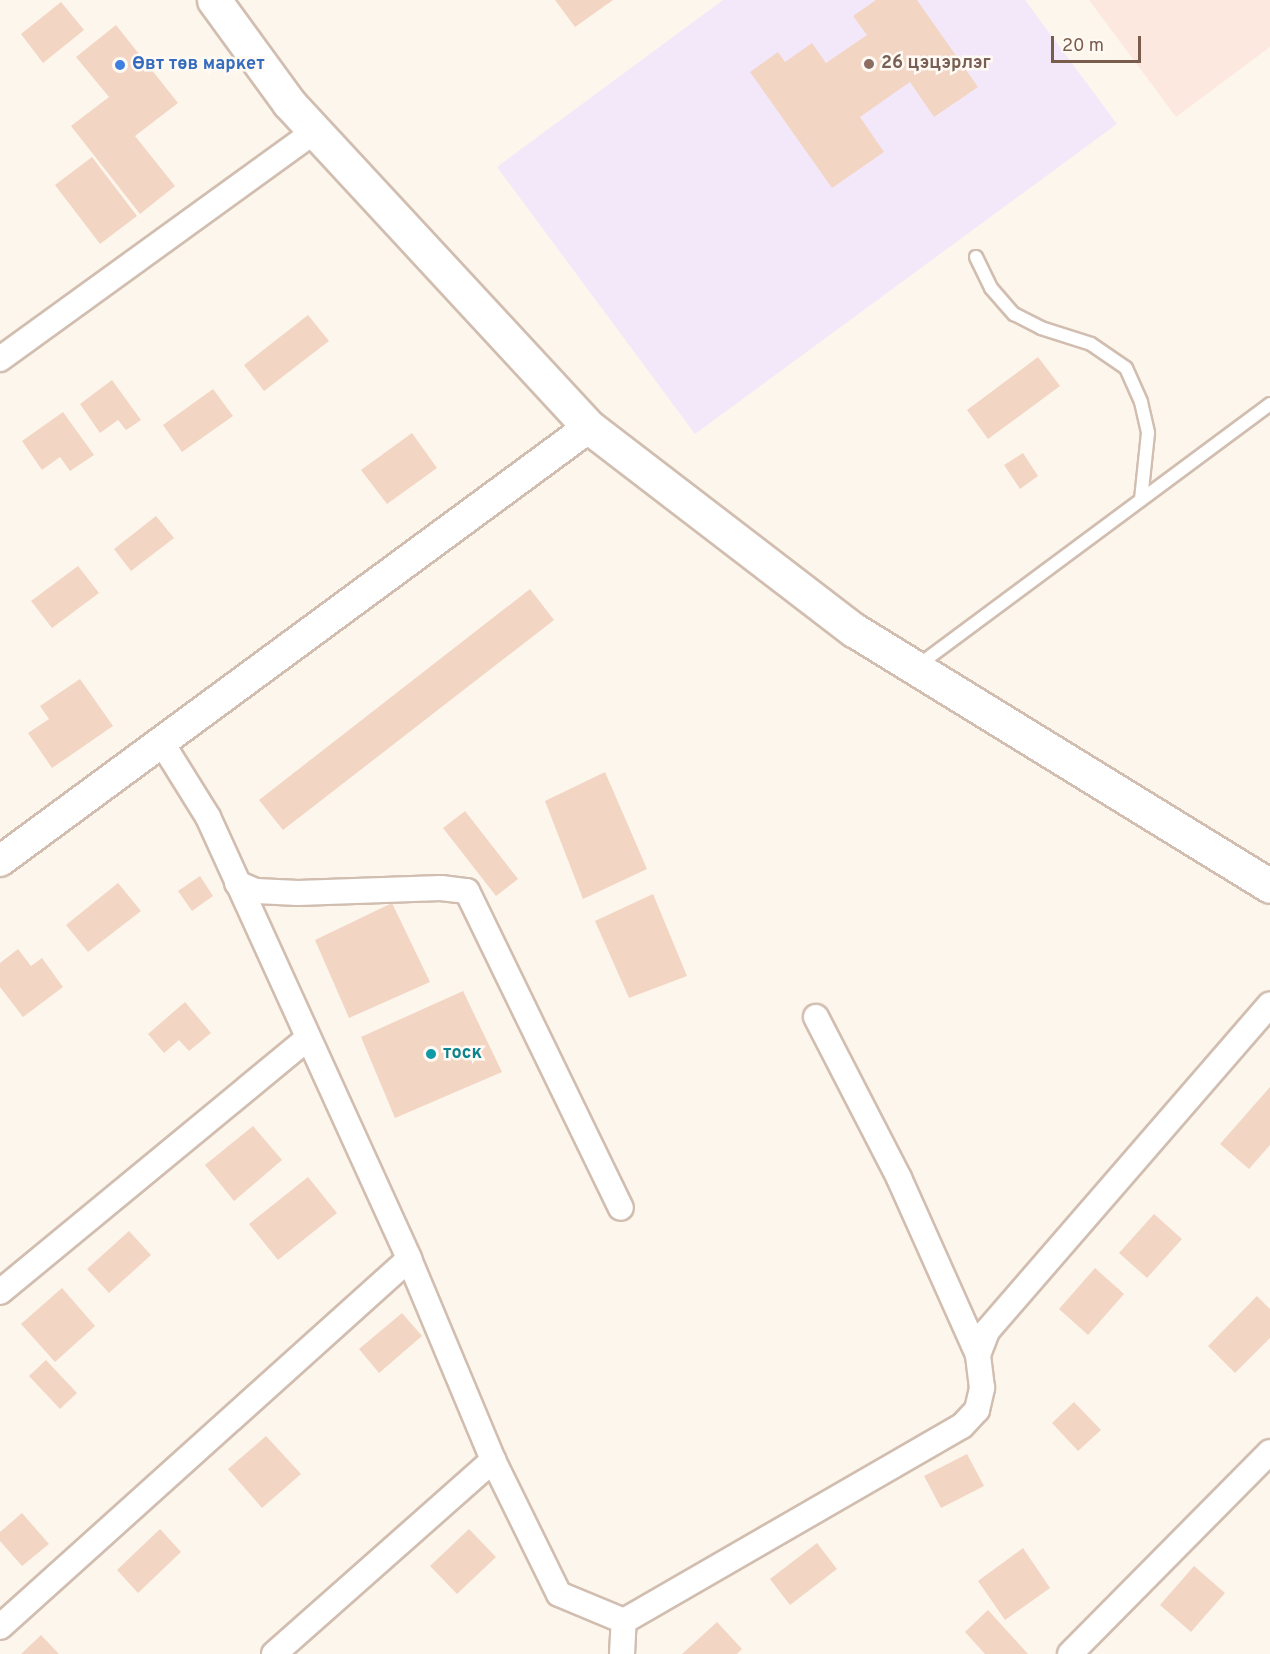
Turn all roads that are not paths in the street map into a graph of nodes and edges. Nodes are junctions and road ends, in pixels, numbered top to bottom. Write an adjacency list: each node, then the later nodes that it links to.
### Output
1 (214, 0): 2 (main road)
2 (315, 131): 4 (street); 6 (main road)
3 (976, 257): 7 (lane)
4 (0, 359)
5 (1270, 404): 7 (lane)
6 (589, 427): 8 (main road); 9 (street)
7 (1141, 500): 8 (lane)
8 (915, 667): 12 (main road)
9 (162, 743): 10 (street); 11 (street)
10 (0, 861)
11 (237, 883): 15 (street); 16 (street)
12 (1270, 886)
13 (1270, 1004): 19 (street)
14 (816, 1017): 19 (street)
15 (307, 1039): 17 (street); 18 (street)
16 (621, 1208)
17 (409, 1259): 21 (street); 23 (street)
18 (0, 1292)
19 (978, 1355): 22 (street)
20 (1270, 1452): 26 (street)
21 (493, 1460): 22 (street); 24 (street)
22 (624, 1621): 25 (street)
23 (0, 1627)
24 (274, 1654)
25 (622, 1654)
26 (1070, 1654)

